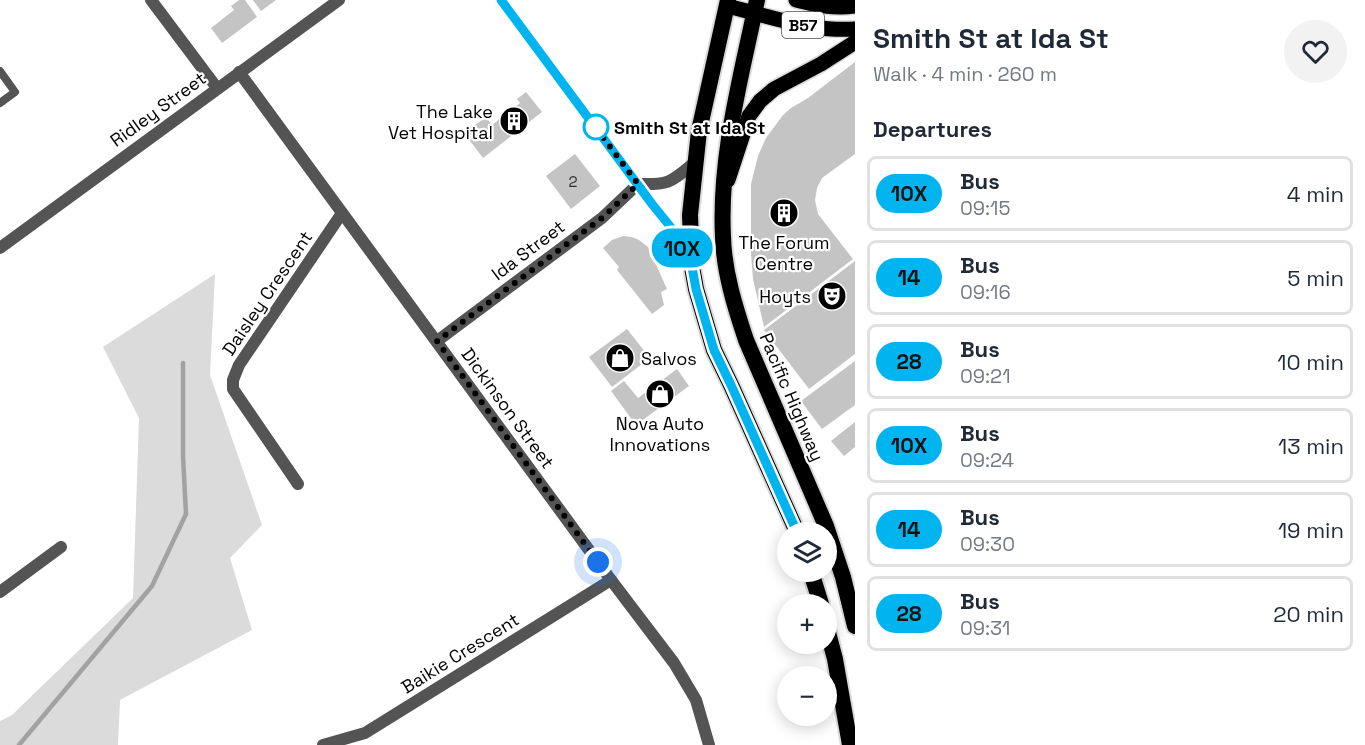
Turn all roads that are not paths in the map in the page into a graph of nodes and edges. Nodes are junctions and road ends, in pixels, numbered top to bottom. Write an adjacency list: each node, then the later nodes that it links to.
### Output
1 (151, 0): 12 (street)
2 (339, 0): 11 (street, Ridley Street)
3 (501, 0): 15 (street)
4 (796, 0): 7 (main road, B57)
5 (728, 3): 6 (main road, B57); 14 (highway)
6 (756, 6): 8 (main road, B57); 16 (highway, Pacific Highway)
7 (855, 6)
8 (855, 29)
9 (855, 42): 16 (main road)
10 (0, 71): 13 (lane)
11 (239, 72): 12 (street, Ridley Street); 17 (street, Dickinson Street)
12 (218, 88): 18 (street, Ridley Street)
13 (0, 103)
14 (695, 162): 15 (street); 19 (highway)
15 (638, 184): 19 (street); 20 (street, Ida Street)
16 (722, 200): 26 (highway, Pacific Highway)
17 (342, 213): 20 (street, Dickinson Street); 21 (street, Daisley Crescent)
18 (0, 248)
19 (692, 267): 22 (highway)
20 (437, 341): 24 (street, Dickinson Street)
21 (298, 484)
22 (793, 522)
23 (61, 547): 25 (street)
24 (611, 580): 28 (street, Baikie Crescent); 29 (street, Dickinson Street)
25 (0, 592)
26 (855, 626)
27 (834, 654): 30 (highway)
28 (323, 745)
29 (710, 745)
30 (852, 745)

